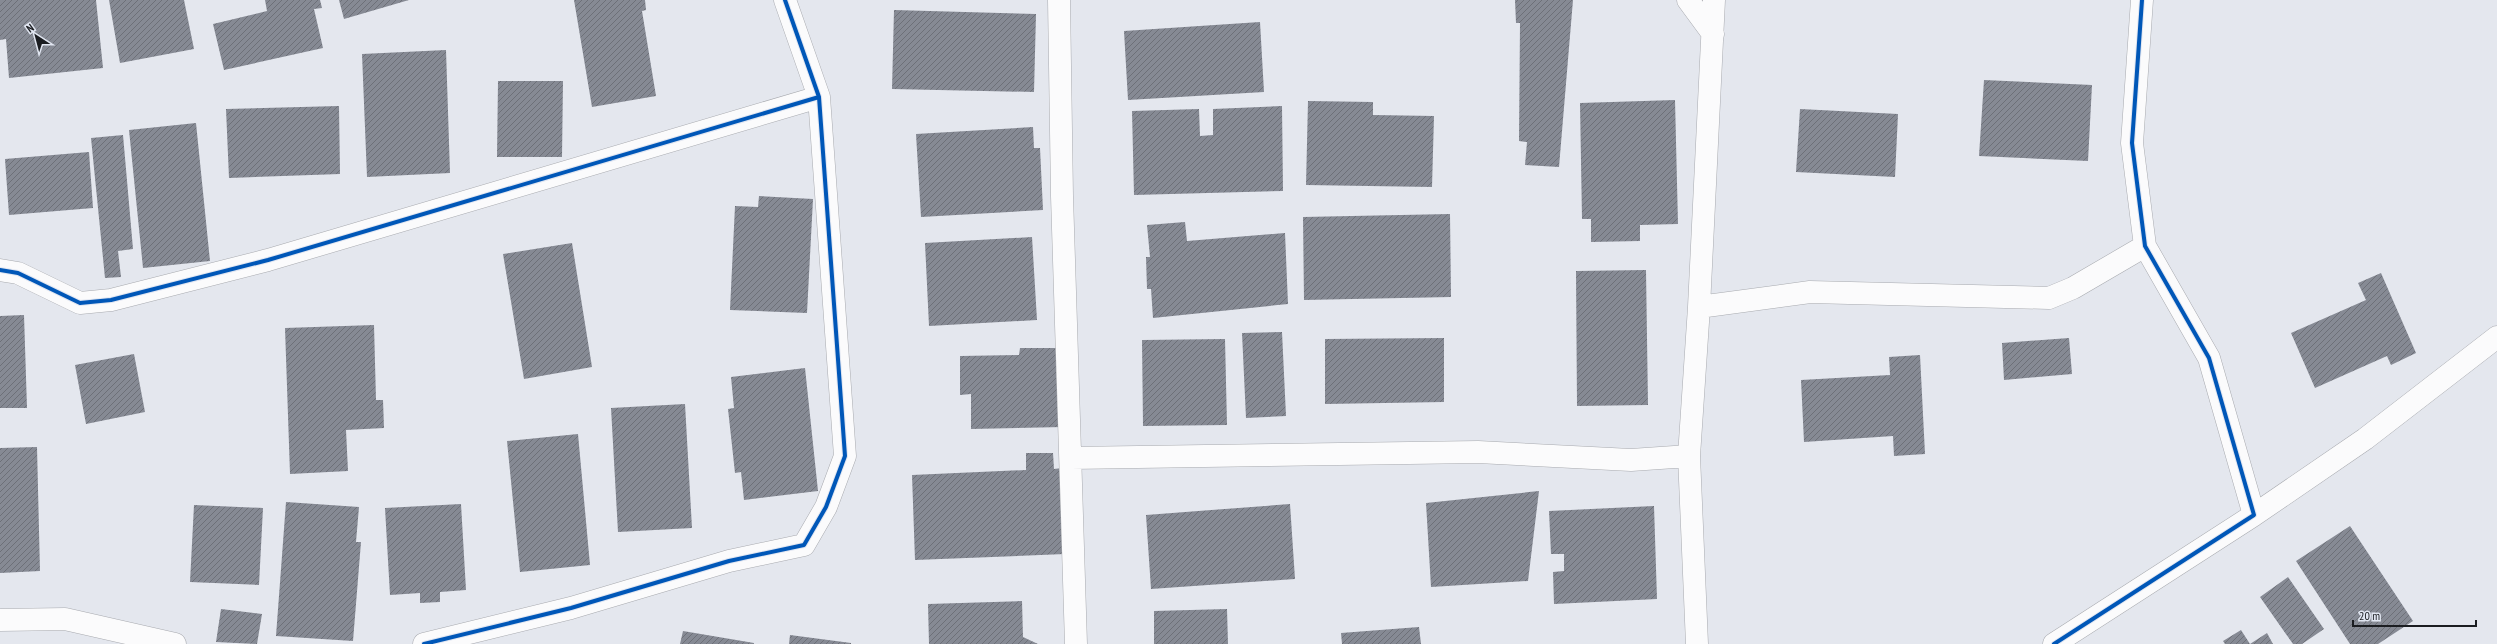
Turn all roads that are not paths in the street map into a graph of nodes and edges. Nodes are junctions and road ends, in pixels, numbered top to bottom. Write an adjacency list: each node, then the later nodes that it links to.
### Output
1 (785, 0): 7 (street)
2 (1059, 0): 13 (street)
3 (1688, 0): 6 (street)
4 (1714, 0): 6 (street)
5 (2142, 0): 8 (street)
6 (1713, 34): 10 (street)
7 (819, 97): 9 (street); 17 (street)
8 (2145, 246): 10 (street); 14 (street)
9 (0, 270)
10 (1700, 307): 12 (street)
11 (2497, 337): 14 (street)
12 (1689, 456): 13 (street); 19 (street)
13 (1071, 458): 18 (street)
14 (2254, 515): 20 (street)
15 (0, 620): 16 (street)
16 (175, 644)
17 (424, 644)
18 (1076, 644)
19 (1696, 644)
20 (2054, 644)

